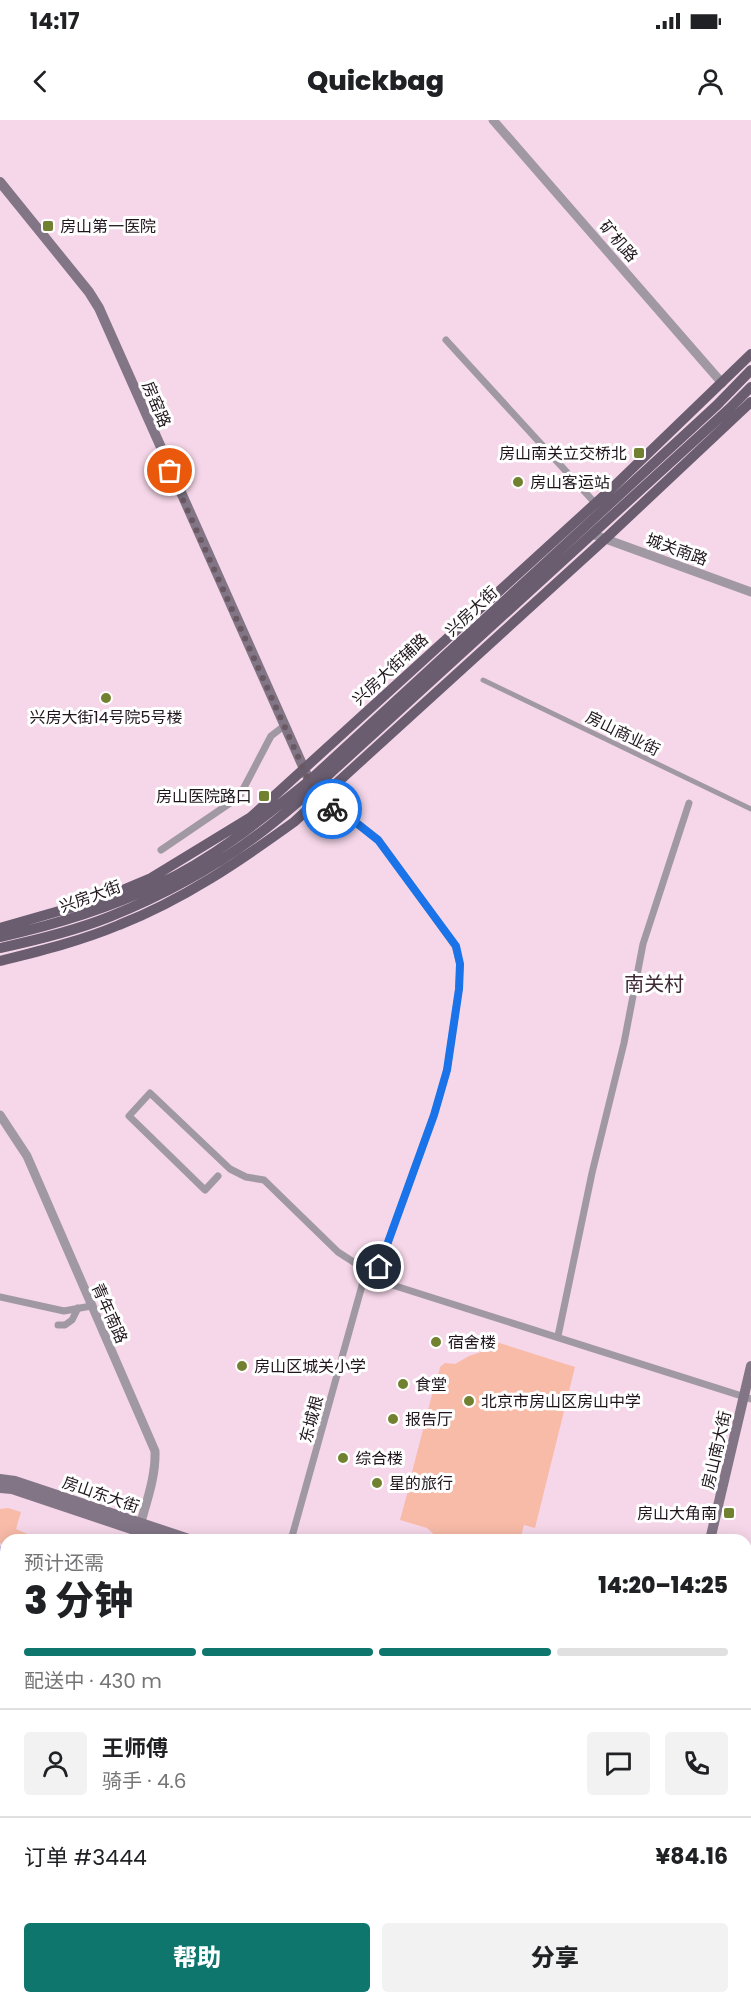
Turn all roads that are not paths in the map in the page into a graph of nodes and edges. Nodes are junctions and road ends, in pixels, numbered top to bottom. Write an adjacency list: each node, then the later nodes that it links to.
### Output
1 (493, 120): 6 (street, 矿机路)
2 (0, 182): 18 (main road, 房窑路)
3 (446, 340): 11 (street)
4 (751, 354): 5 (main road, 兴房大街辅路)
5 (747, 367): 6 (main road, 兴房大街辅路); 9 (main road, 兴房大街)
6 (722, 383): 10 (main road, 兴房大街辅路)
7 (751, 387): 12 (main road, 兴房大街)
8 (751, 402): 13 (main road)
9 (674, 444): 10 (main road); 16 (main road, 兴房大街)
10 (650, 453): 11 (main road, 兴房大街辅路)
11 (595, 503): 17 (main road, 兴房大街辅路)
12 (592, 534): 13 (street, 城关南路); 20 (main road, 兴房大街)
13 (605, 539): 14 (street, 城关南路); 21 (main road)
14 (751, 592)
15 (483, 680): 23 (street, 房山商业街)
16 (400, 696): 17 (main road); 20 (main road, 兴房大街)
17 (383, 699): 19 (main road, 兴房大街辅路)
18 (284, 726): 19 (main road, 房窑路); 26 (street)
19 (303, 770): 20 (main road, 房窑路); 24 (main road, 兴房大街辅路)
20 (311, 785): 21 (street, 东城根); 25 (main road, 兴房大街)
21 (321, 799): 27 (main road); 37 (street, 东城根)
22 (688, 803): 42 (street)
23 (751, 809)
24 (236, 826): 25 (main road); 30 (main road, 兴房大街辅路)
25 (228, 848): 27 (main road); 28 (main road, 兴房大街); 31 (main road, 兴房大街)
26 (162, 849)
27 (255, 850): 29 (main road)
28 (191, 877): 29 (main road); 32 (main road, 兴房大街)
29 (173, 900): 34 (main road)
30 (0, 928)
31 (0, 937)
32 (32, 941): 33 (main road, 兴房大街); 34 (main road)
33 (0, 948)
34 (0, 960)
35 (0, 1115): 39 (street, 青年南路)
36 (218, 1176): 37 (street)
37 (372, 1274): 42 (street); 50 (street, 东城根)
38 (0, 1297): 40 (street)
39 (91, 1306): 40 (street); 47 (street, 青年南路)
40 (78, 1308): 41 (street)
41 (58, 1325)
42 (558, 1336): 44 (street)
43 (751, 1366): 44 (main road, 房山南大街)
44 (748, 1397): 51 (main road, 房山南大街)
45 (0, 1479): 47 (main road, 房山东大街)
46 (0, 1488): 47 (main road, 房山东大街)
47 (139, 1527): 48 (main road, 房山东大街); 49 (main road, 房山东大街)
48 (152, 1534)
49 (168, 1534)
50 (293, 1534)
51 (712, 1534)

